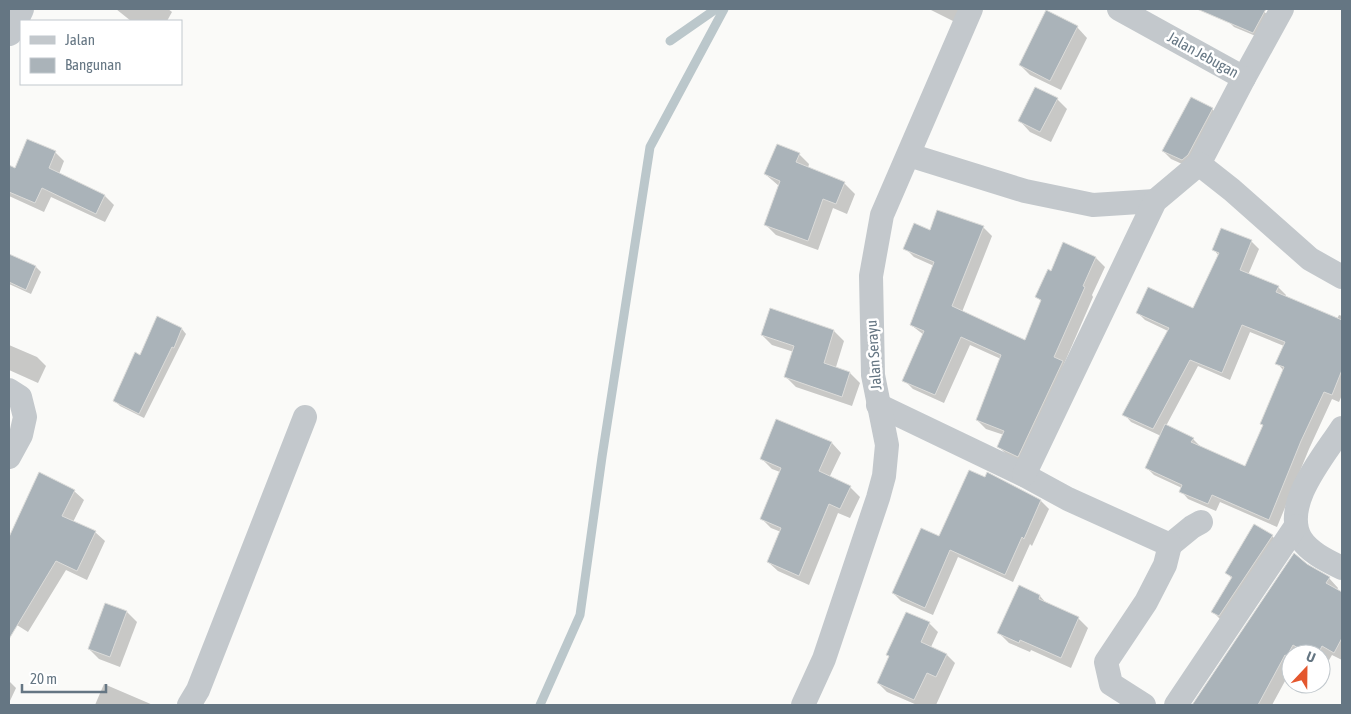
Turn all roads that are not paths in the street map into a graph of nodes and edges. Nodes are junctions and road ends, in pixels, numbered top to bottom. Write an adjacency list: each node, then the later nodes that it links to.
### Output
1 (20, 9): 5 (street)
2 (971, 9): 7 (street, Jalan Serayu)
3 (1120, 9): 6 (street, Jalan Jebugan)
4 (1282, 9): 6 (street, Jalan Jebugan)
5 (9, 32)
6 (1244, 78): 8 (street)
7 (908, 155): 9 (street); 12 (street, Jalan Serayu)
8 (1199, 164): 9 (street); 10 (street)
9 (1155, 201): 16 (street)
10 (1342, 277)
11 (9, 390): 15 (street)
12 (878, 405): 16 (street); 22 (street, Jalan Serayu)
13 (304, 417): 21 (street)
14 (1342, 428): 18 (street)
15 (9, 456)
16 (1024, 474): 19 (street)
17 (1200, 522): 19 (street)
18 (1296, 526): 20 (street); 24 (street)
19 (1170, 545): 23 (street)
20 (1342, 568)
21 (189, 705)
22 (803, 705)
23 (1144, 705)
24 (1176, 705)

